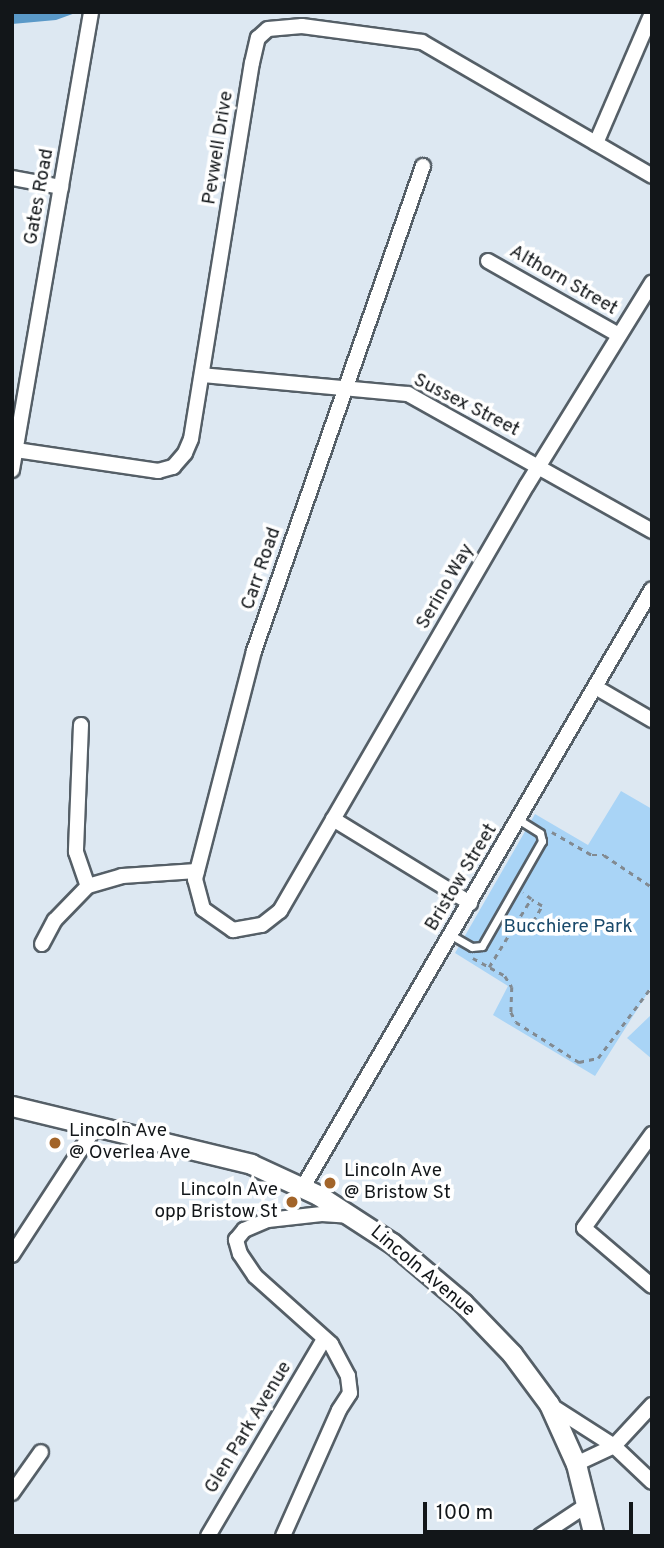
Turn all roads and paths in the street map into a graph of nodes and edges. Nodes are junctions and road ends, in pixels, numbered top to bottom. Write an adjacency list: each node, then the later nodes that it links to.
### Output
1 (91, 12): 7 (street, Gates Road)
2 (652, 13): 3 (street)
3 (596, 143): 5 (street); 11 (street, Pevwell Drive)
4 (423, 166): 12 (street, Carr Road)
5 (652, 176)
6 (12, 178): 7 (street)
7 (61, 187): 13 (street, Gates Road)
8 (488, 261): 10 (street, Althorn Street)
9 (652, 282): 10 (street, Serino Way)
10 (619, 335): 14 (street, Serino Way)
11 (202, 375): 12 (street, Sussex Street); 13 (street, Pevwell Drive)
12 (346, 386): 14 (street, Sussex Street); 24 (street, Carr Road)
13 (16, 450): 15 (street, Gates Road)
14 (539, 466): 16 (street, Sussex Street); 21 (street, Serino Way)
15 (12, 470)
16 (652, 531)
17 (652, 589): 18 (street, Bristow Street)
18 (597, 688): 19 (street); 22 (street, Bristow Street)
19 (652, 720)
20 (81, 725): 25 (street)
21 (333, 819): 29 (street); 30 (street, Serino Way)
22 (519, 820): 29 (street, Bristow Street); 32 (lane)
23 (542, 827): 26 (path)
24 (197, 871): 25 (street); 30 (street, Carr Road)
25 (89, 886): 33 (street)
26 (652, 887)
27 (520, 892): 28 (path)
28 (531, 899): 31 (path); 31 (path)
29 (470, 902): 32 (street, Bristow Street)
30 (278, 913)
31 (516, 923): 35 (path)
32 (451, 934): 40 (street, Bristow Street)
33 (42, 944)
34 (468, 956): 35 (path)
35 (489, 967): 36 (path)
36 (652, 986)
37 (12, 1106): 38 (main road, Lincoln Avenue)
38 (96, 1126): 40 (main road, Lincoln Avenue); 42 (street)
39 (652, 1134): 43 (street)
40 (303, 1187): 41 (main road, Lincoln Avenue)
41 (352, 1216): 44 (street); 45 (main road, Lincoln Avenue)
42 (12, 1255)
43 (652, 1286)
44 (324, 1339): 53 (street, Glen Park Avenue); 54 (street)
45 (549, 1404): 47 (street); 49 (main road, Lincoln Avenue)
46 (652, 1405): 47 (street)
47 (614, 1446): 49 (street); 50 (street)
48 (41, 1452): 51 (street)
49 (576, 1464): 52 (main road, Lincoln Avenue)
50 (652, 1482)
51 (12, 1493)
52 (587, 1505): 55 (street); 56 (main road, Lincoln Avenue)
53 (208, 1536)
54 (283, 1536)
55 (540, 1536)
56 (594, 1536)

